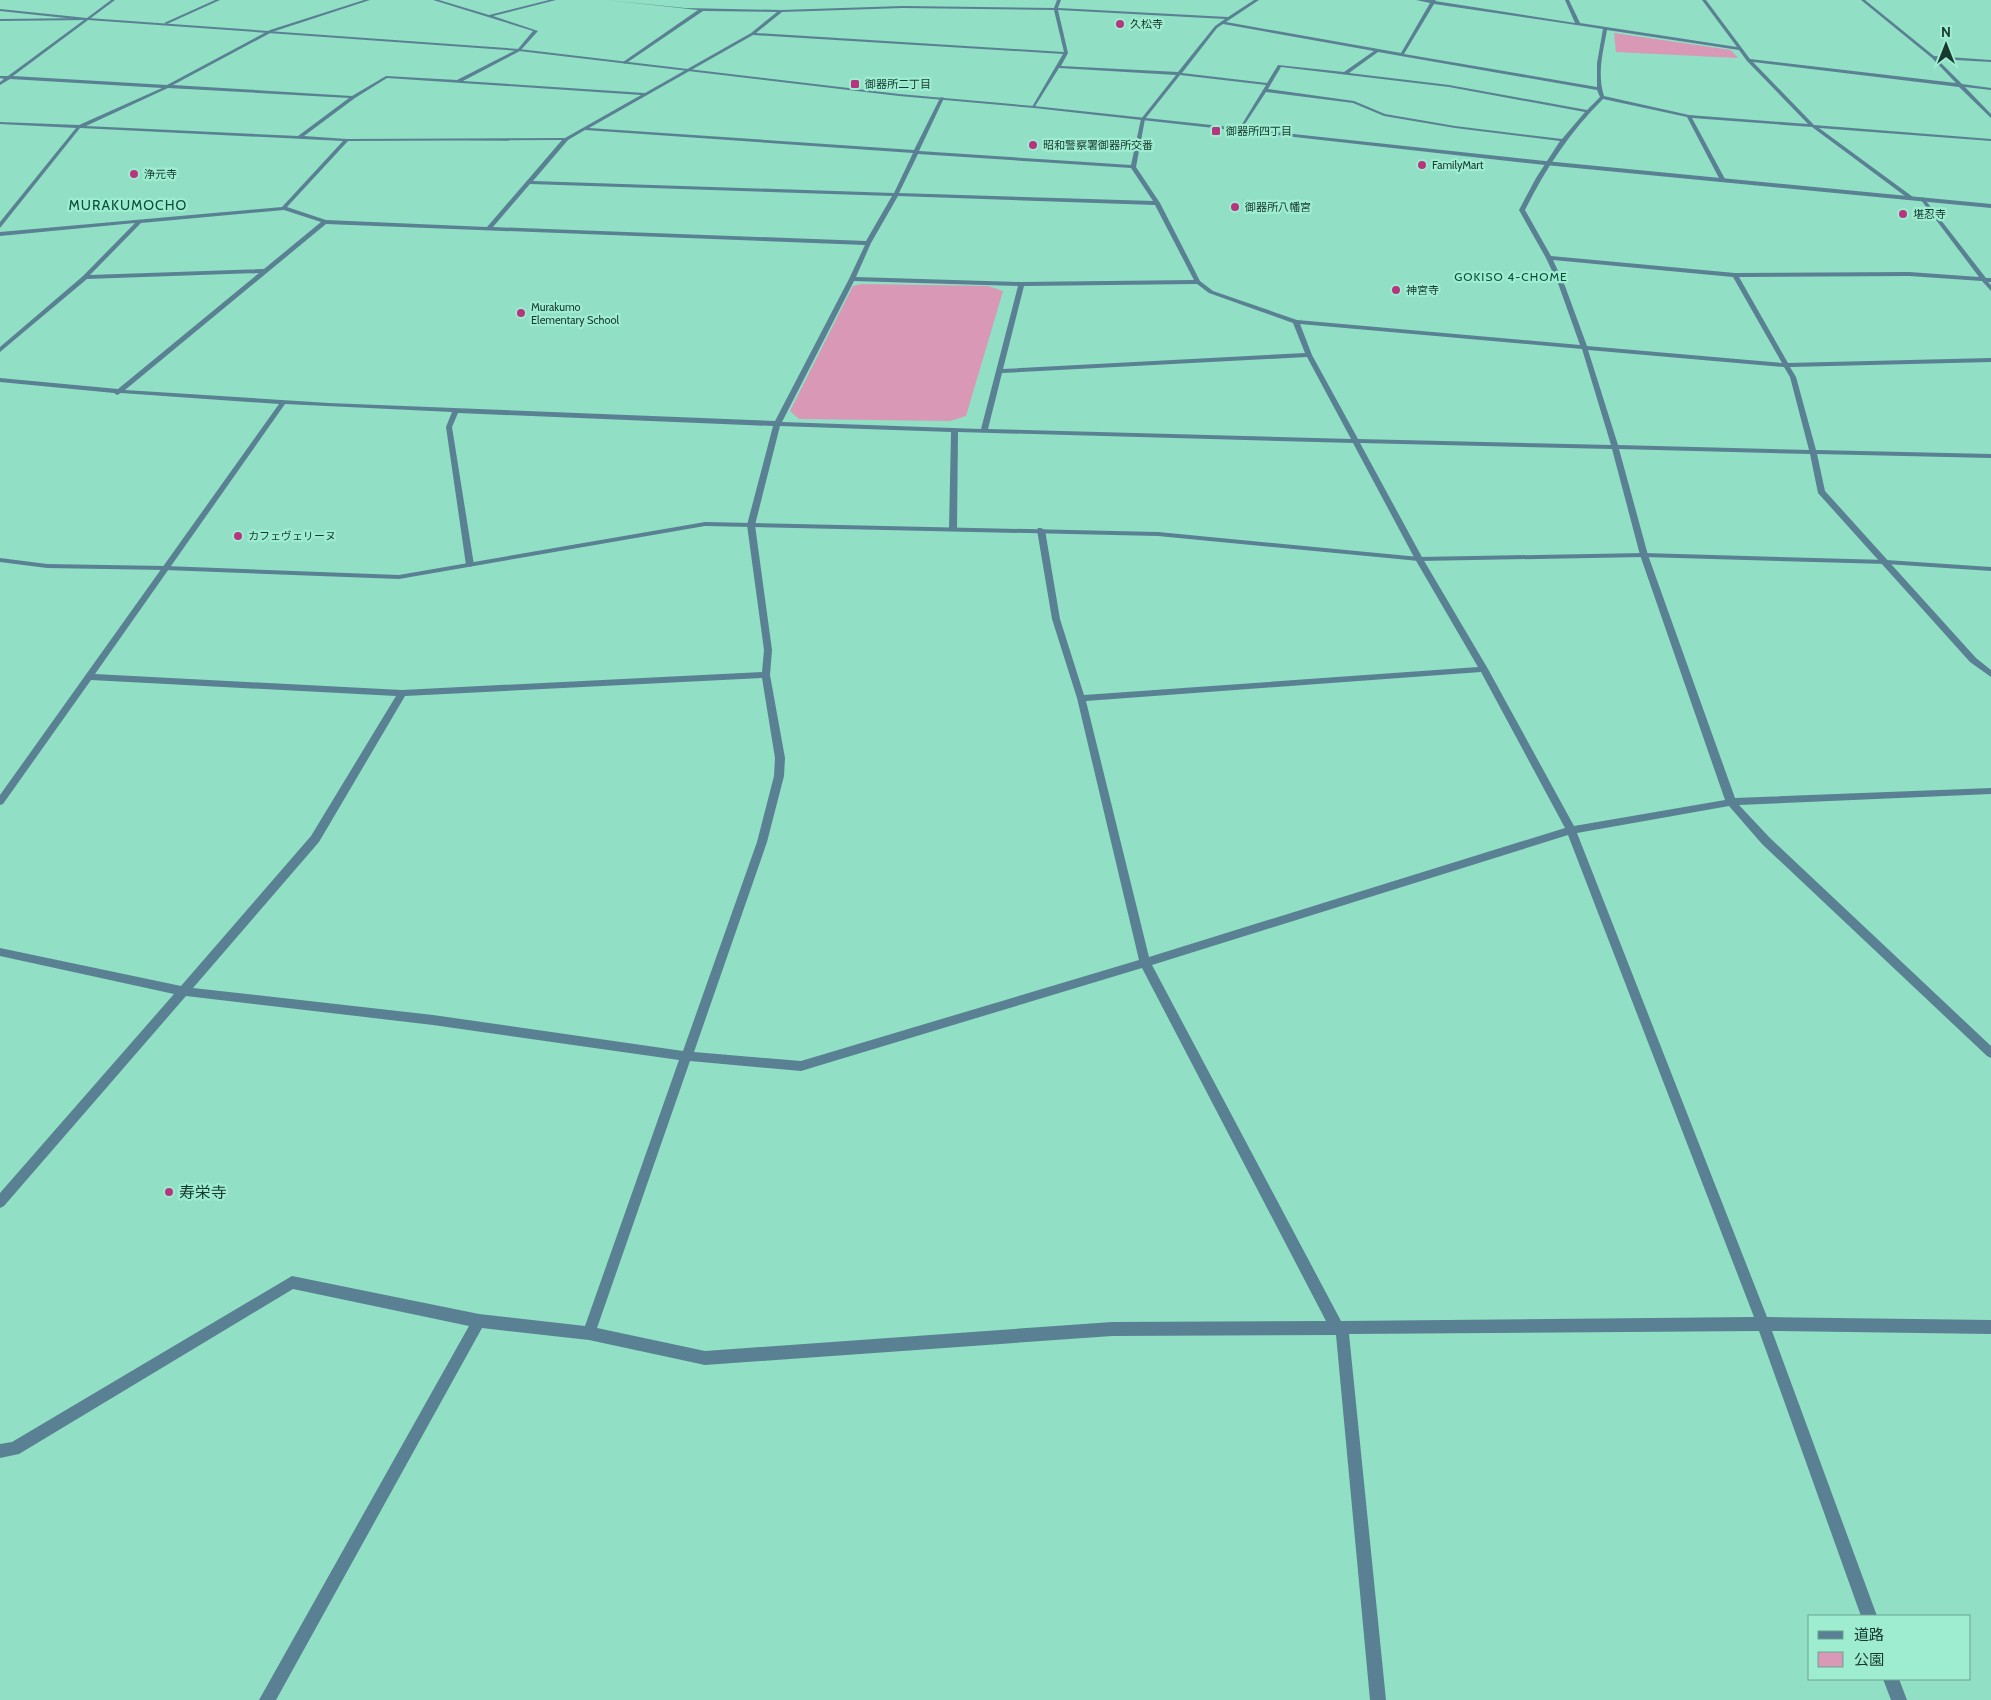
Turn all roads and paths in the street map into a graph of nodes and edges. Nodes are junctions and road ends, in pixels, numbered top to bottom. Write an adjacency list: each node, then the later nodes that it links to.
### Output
1 (113, 0): 21 (street)
2 (218, 0): 25 (street)
3 (368, 0): 28 (street)
4 (434, 0): 20 (street)
5 (554, 0): 20 (street)
6 (609, 0): 16 (street)
7 (907, 0): 15 (street)
8 (1058, 0): 17 (street)
9 (1257, 0): 22 (street)
10 (1418, 0): 14 (street)
11 (1566, 0): 26 (street)
12 (1704, 0): 30 (street)
13 (1863, 0): 35 (street)
14 (1434, 1): 26 (street); 34 (street)
15 (903, 7): 17 (street); 19 (street)
16 (702, 9): 19 (street); 38 (street)
17 (1056, 9): 22 (street); 33 (street)
18 (0, 10): 21 (street)
19 (781, 11): 29 (street)
20 (488, 17): 31 (street)
21 (88, 18): 23 (street); 25 (street); 44 (street)
22 (1228, 18): 24 (street)
23 (0, 20)
24 (1222, 23): 32 (street); 42 (street)
25 (166, 24): 28 (street)
26 (1578, 24): 27 (street)
27 (1605, 28): 30 (street); 50 (street)
28 (271, 31): 31 (street); 48 (street)
29 (752, 34): 33 (street); 40 (street)
30 (1741, 49): 36 (street)
31 (519, 50): 38 (street); 45 (street)
32 (1378, 50): 34 (street); 41 (street)
33 (1066, 53): 39 (street)
34 (1402, 54): 50 (street)
35 (1933, 57): 37 (street); 49 (street)
36 (1749, 60): 49 (street); 63 (street)
37 (1991, 61)
38 (625, 63): 40 (street)
39 (1059, 67): 42 (street); 57 (street)
40 (687, 70): 53 (street); 55 (street)
41 (1346, 73): 47 (street); 58 (street)
42 (1181, 74): 47 (street); 61 (street)
43 (0, 77): 44 (street)
44 (9, 77): 46 (street); 48 (street)
45 (458, 82): 53 (street); 54 (street)
46 (0, 84)
47 (1267, 84): 52 (street)
48 (170, 85): 54 (street); 64 (street)
49 (1960, 85): 51 (street); 60 (street)
50 (1599, 89): 56 (street)
51 (1991, 89)
52 (1264, 90): 66 (street); 70 (street)
53 (647, 94): 65 (street)
54 (353, 97): 67 (street)
55 (942, 98): 57 (street); 72 (street)
56 (1602, 98): 58 (street); 59 (street)
57 (1034, 107): 61 (street)
58 (1587, 111): 70 (street)
59 (1688, 116): 63 (street); 75 (street)
60 (1991, 117)
61 (1143, 119): 66 (street); 74 (street)
62 (0, 123): 64 (street)
63 (1812, 125): 71 (street); 78 (street)
64 (79, 127): 67 (street); 85 (street)
65 (585, 129): 68 (street); 72 (street)
66 (1241, 129): 73 (street)
67 (300, 137): 69 (street)
68 (566, 139): 69 (street); 76 (street)
69 (347, 140): 82 (street)
70 (1562, 140): 73 (street)
71 (1991, 140)
72 (916, 150): 74 (street); 77 (street)
73 (1545, 163): 75 (street); 89 (street)
74 (1133, 167): 80 (street)
75 (1722, 179): 78 (street)
76 (528, 182): 77 (street); 86 (street)
77 (896, 194): 80 (street); 88 (street)
78 (1910, 198): 79 (street)
79 (1923, 199): 81 (street); 94 (street)
80 (1157, 203): 96 (street)
81 (1991, 206)
82 (284, 208): 83 (street); 84 (street)
83 (140, 221): 87 (street); 92 (street)
84 (325, 222): 86 (street); 90 (street)
85 (0, 226)
86 (489, 228): 88 (street)
87 (0, 234)
88 (868, 243): 93 (street)
89 (1549, 258): 91 (street); 100 (street)
90 (266, 271): 92 (street); 107 (street)
91 (1735, 275): 94 (street); 104 (street)
92 (85, 277): 101 (street)
93 (852, 279): 97 (street); 110 (street)
94 (1984, 279): 95 (street); 98 (street)
95 (1991, 280)
96 (1198, 282): 97 (street); 99 (street)
97 (1021, 284): 105 (street)
98 (1991, 289)
99 (1296, 322): 100 (street); 102 (street)
100 (1585, 349): 104 (street); 114 (street)
101 (0, 350)
102 (1309, 355): 105 (street); 113 (street)
103 (1991, 360): 104 (street)
104 (1786, 366): 115 (street)
105 (1001, 372): 112 (street)
106 (0, 380): 107 (street)
107 (117, 393): 108 (street)
108 (282, 404): 109 (street); 125 (street)
109 (456, 410): 110 (street); 124 (street)
110 (777, 424): 111 (street); 117 (street)
111 (955, 431): 112 (street); 118 (street)
112 (984, 432): 113 (street)
113 (1355, 440): 114 (street); 121 (street)
114 (1615, 446): 115 (street); 120 (street)
115 (1813, 452): 116 (street); 123 (street)
116 (1991, 456)
117 (751, 525): 118 (street); 124 (street); 129 (street)
118 (952, 529): 119 (street)
119 (1041, 530): 121 (street); 132 (street)
120 (1644, 554): 121 (street); 123 (street); 135 (street)
121 (1420, 559): 127 (street)
122 (0, 560): 125 (street)
123 (1886, 562): 126 (street); 128 (street)
124 (470, 565): 125 (street)
125 (165, 568): 130 (street)
126 (1991, 569)
127 (1484, 669): 132 (street); 136 (street)
128 (1991, 674)
129 (766, 675): 131 (street); 141 (street)
130 (89, 676): 131 (street); 134 (street)
131 (402, 694): 139 (street)
132 (1081, 698): 138 (street)
133 (1991, 791): 135 (street)
134 (0, 802)
135 (1731, 802): 136 (street); 140 (street)
136 (1571, 830): 138 (street); 144 (street)
137 (0, 952): 139 (street)
138 (1145, 963): 141 (street); 145 (street)
139 (182, 991): 141 (street); 142 (street)
140 (1991, 1053)
141 (686, 1056): 147 (street)
142 (0, 1202)
143 (479, 1321): 147 (street); 148 (street); 151 (street)
144 (1763, 1324): 145 (street); 146 (street); 149 (street)
145 (1340, 1328): 147 (street); 152 (street)
146 (1991, 1328)
147 (589, 1332)
148 (0, 1451)
149 (1869, 1615)
150 (1891, 1680): 153 (street)
151 (267, 1700)
152 (1378, 1700)
153 (1899, 1700)

